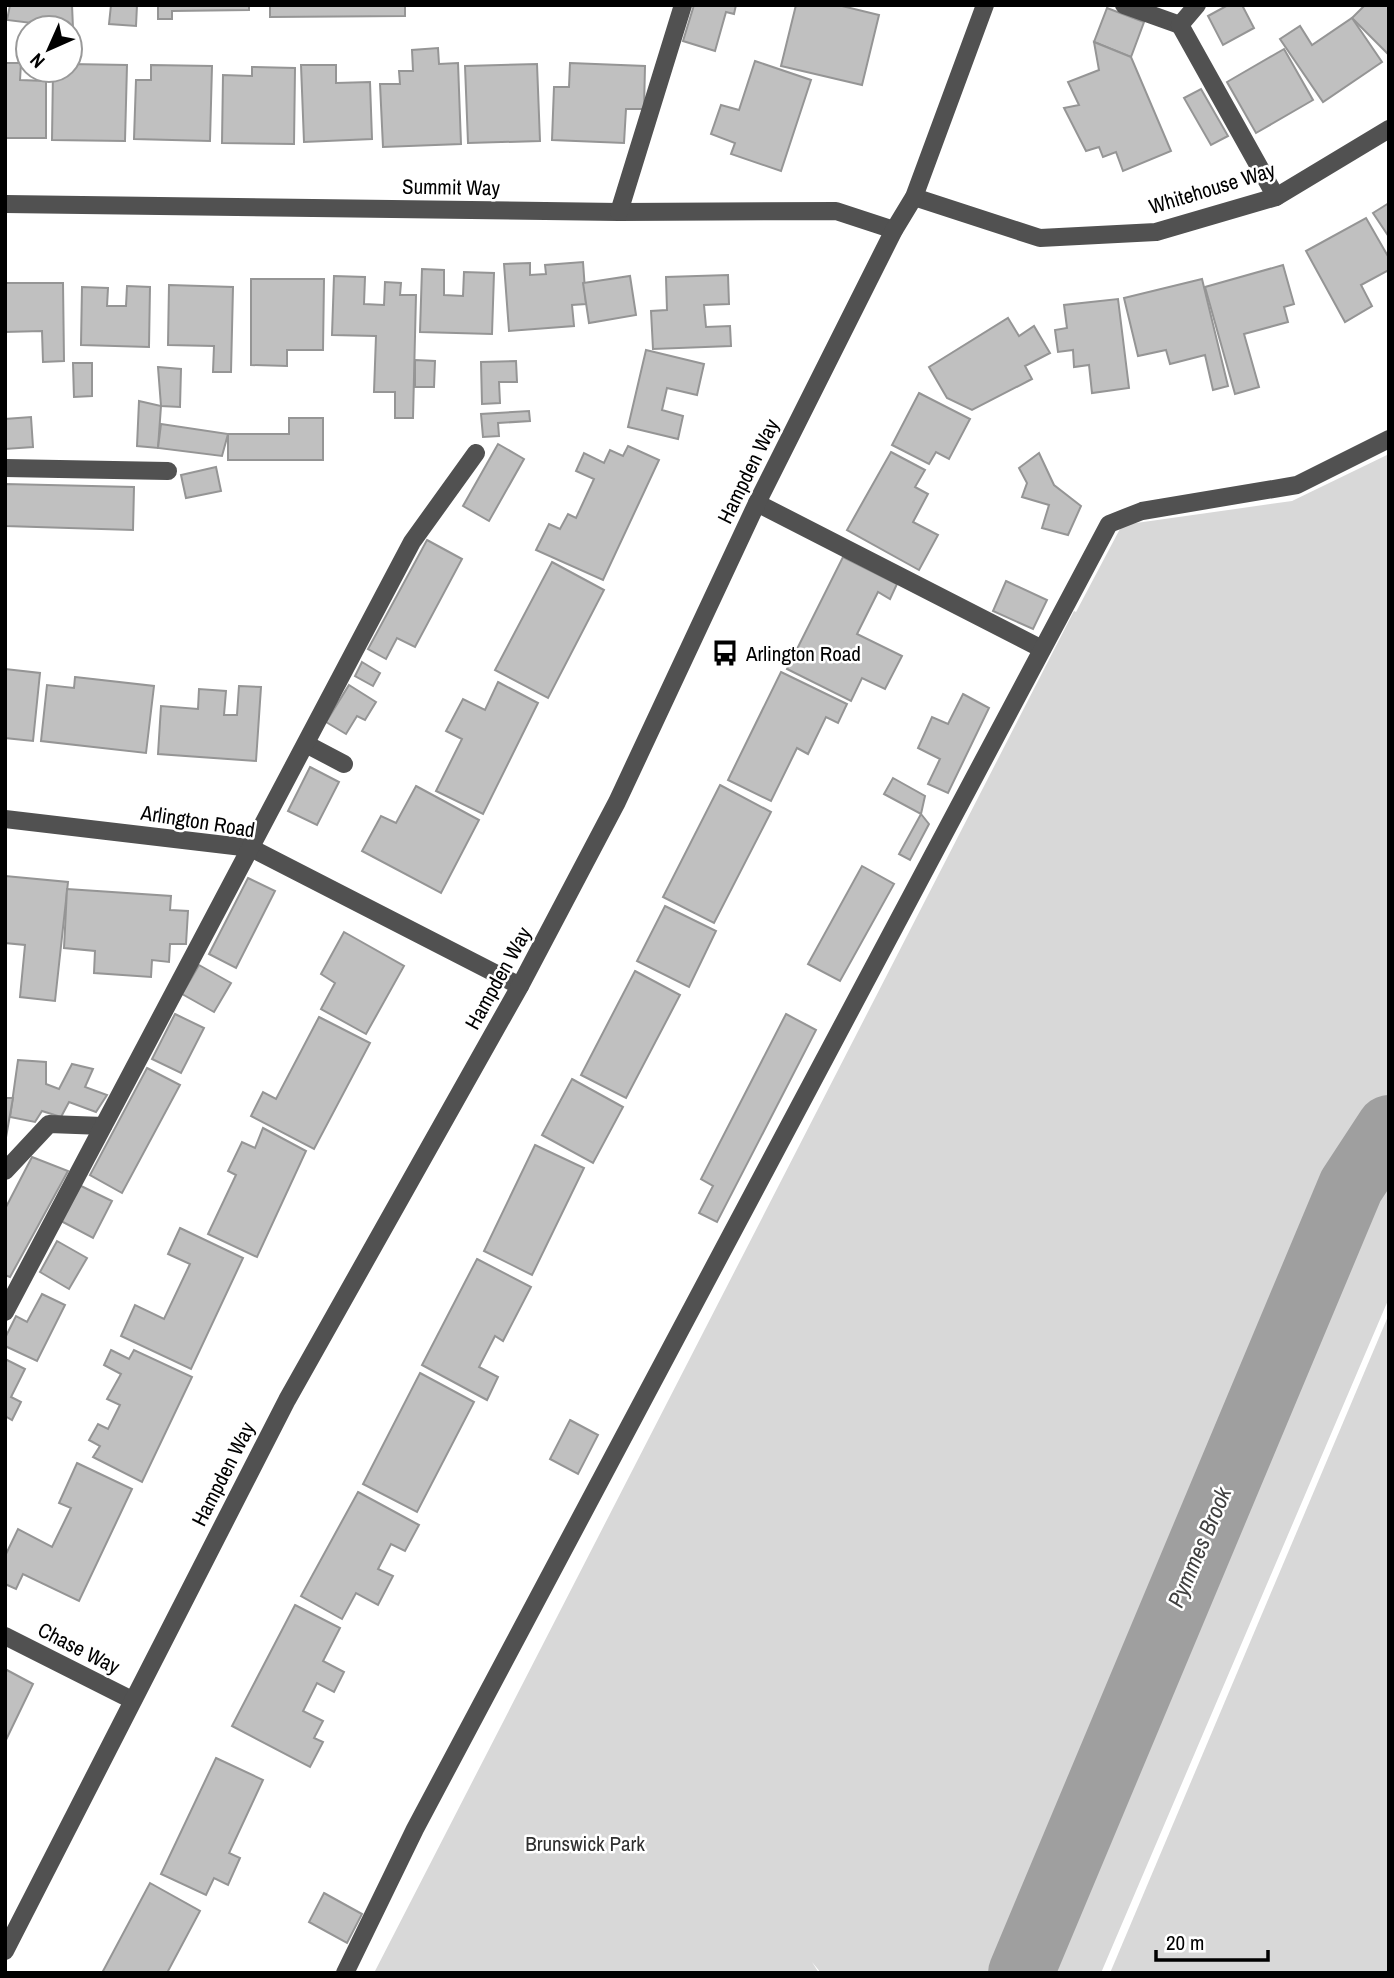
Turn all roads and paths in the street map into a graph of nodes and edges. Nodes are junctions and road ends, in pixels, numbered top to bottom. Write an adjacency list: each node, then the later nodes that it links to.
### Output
1 (683, 5): 10 (street)
2 (985, 5): 7 (street, Hampden Way)
3 (1124, 5): 5 (street)
4 (1196, 5): 5 (street)
5 (1180, 25): 8 (street)
6 (1389, 129): 8 (street, Whitehouse Way)
7 (914, 197): 8 (street, Whitehouse Way); 11 (street, Hampden Way)
8 (1276, 197)
9 (5, 204): 10 (street, Summit Way)
10 (619, 212): 11 (street, Summit Way)
11 (894, 230): 16 (street, Hampden Way)
12 (1389, 439): 17 (street)
13 (476, 453): 18 (street)
14 (5, 468): 15 (street)
15 (168, 471)
16 (757, 503): 17 (street); 22 (street, Hampden Way)
17 (1042, 649): 29 (street)
18 (306, 744): 19 (street); 21 (street)
19 (344, 764)
20 (5, 819): 21 (street, Arlington Road)
21 (251, 848): 22 (street, Arlington Road); 23 (street)
22 (520, 986): 27 (street, Hampden Way)
23 (103, 1126): 24 (street); 25 (street)
24 (5, 1171)
25 (5, 1312)
26 (5, 1636): 27 (street, Chase Way)
27 (132, 1700): 28 (street, Hampden Way)
28 (5, 1951)
29 (345, 1973)

